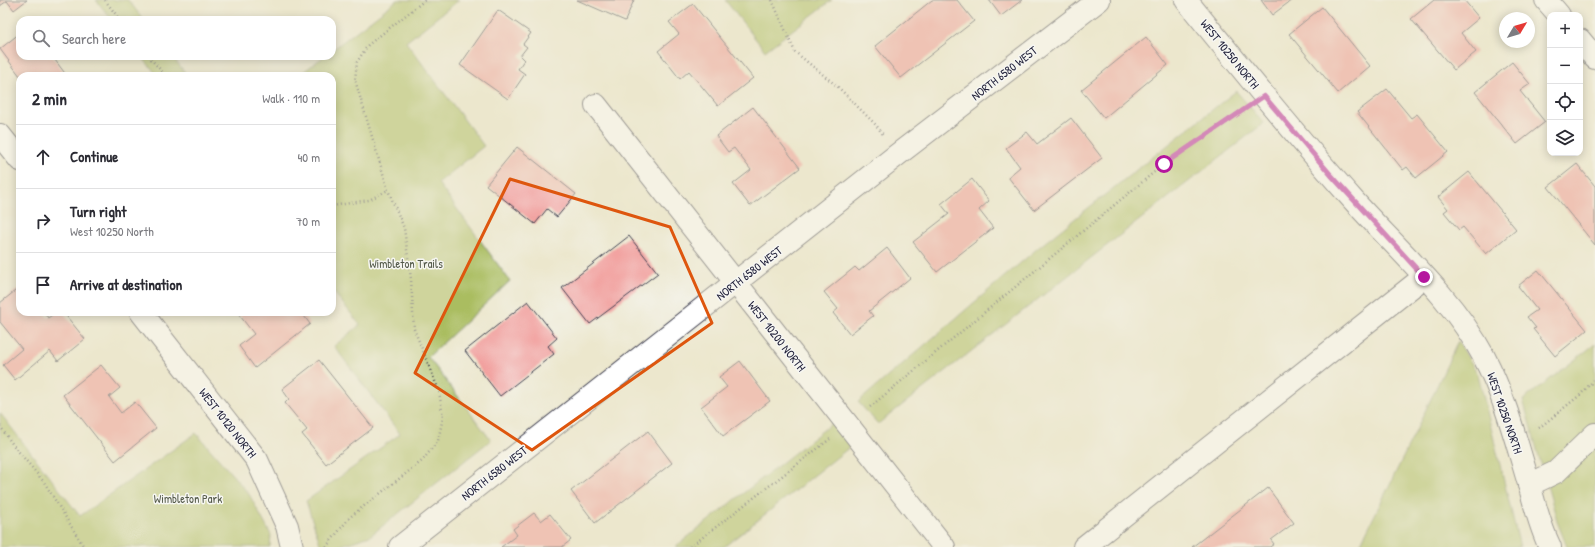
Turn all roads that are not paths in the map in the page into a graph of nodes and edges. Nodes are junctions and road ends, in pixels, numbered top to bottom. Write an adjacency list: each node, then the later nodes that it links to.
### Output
1 (1099, 0): 11 (street, NORTH 6580 WEST)
2 (1186, 0): 10 (street, WEST 10250 NORTH)
3 (1546, 0): 4 (street)
4 (1556, 12)
5 (1583, 44): 6 (street)
6 (1595, 58)
7 (596, 105): 11 (street, WEST 10200 NORTH)
8 (0, 135): 9 (street)
9 (16, 155)
10 (1424, 277): 14 (street, WEST 10250 NORTH); 18 (street)
11 (736, 283): 16 (street, NORTH 6580 WEST); 17 (street, WEST 10200 NORTH)
12 (144, 316): 15 (street, WEST 10120 NORTH)
13 (1595, 434): 14 (street)
14 (1529, 486): 19 (street, WEST 10250 NORTH)
15 (292, 547)
16 (400, 547)
17 (944, 547)
18 (1084, 547)
19 (1550, 547)

